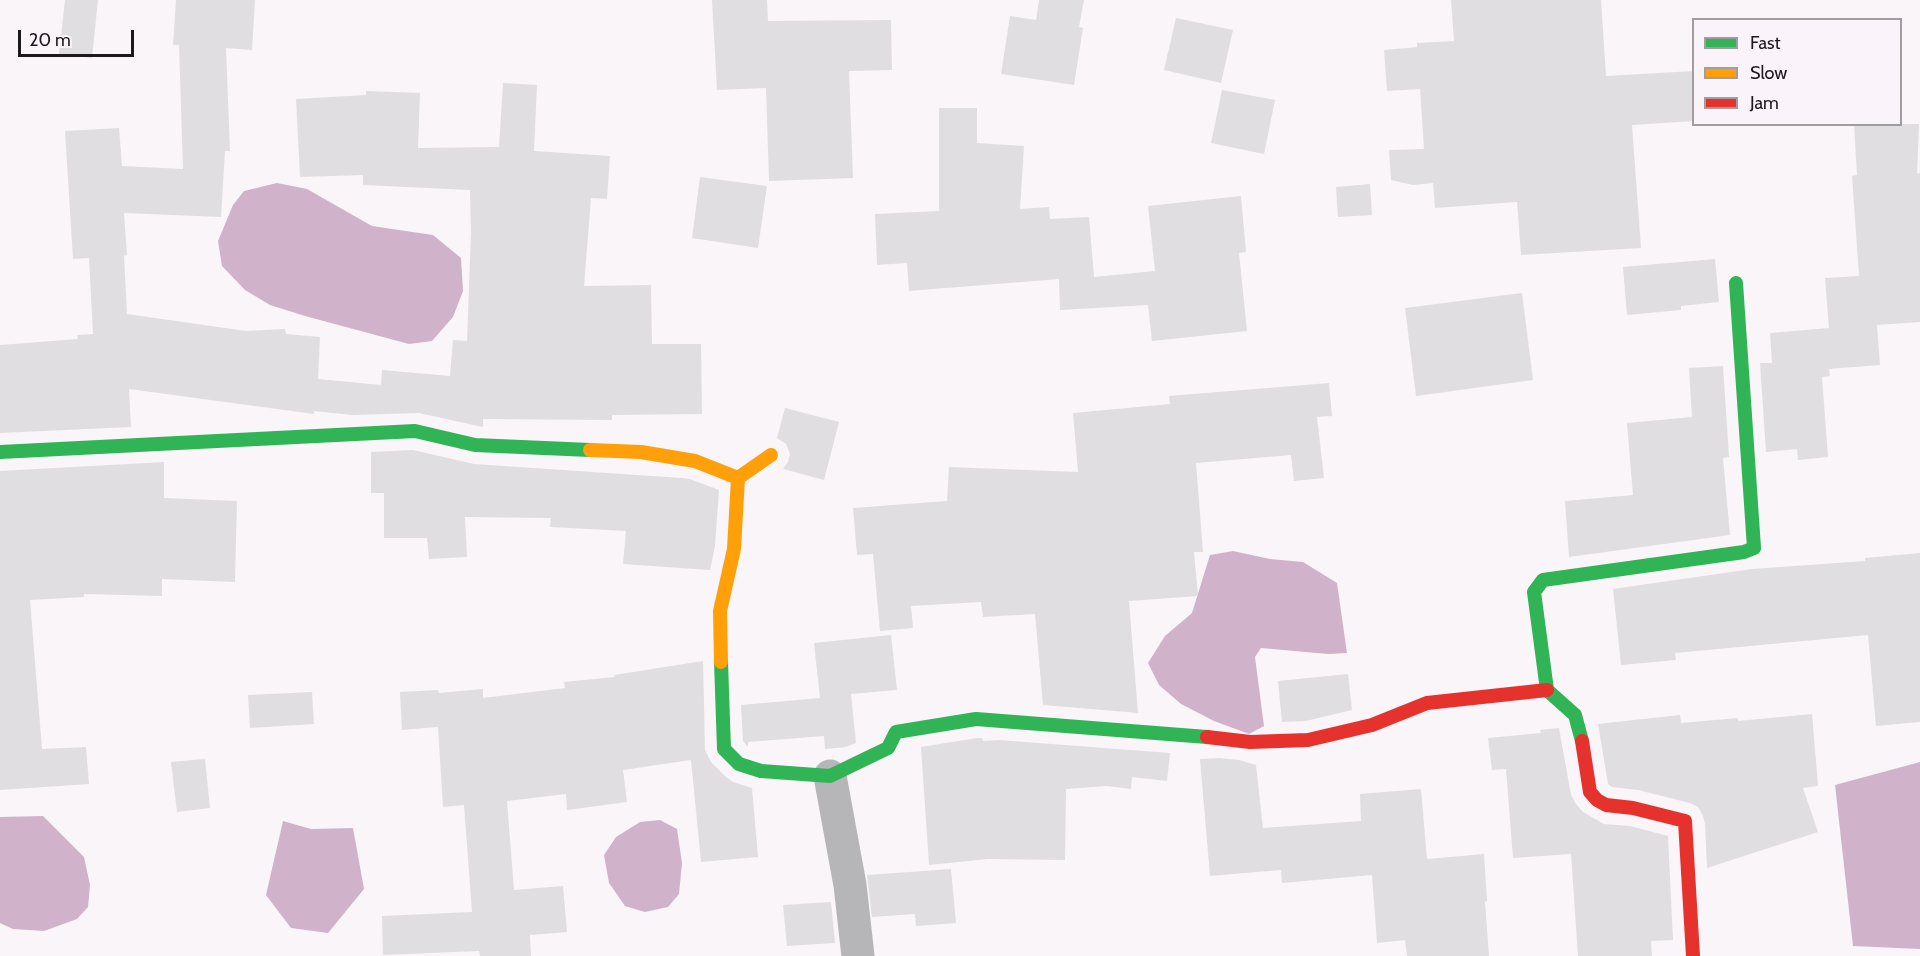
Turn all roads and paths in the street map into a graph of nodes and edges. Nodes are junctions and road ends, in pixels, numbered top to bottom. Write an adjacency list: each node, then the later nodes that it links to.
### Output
1 (1736, 284): 5 (street)
2 (0, 452): 4 (street)
3 (771, 455): 4 (street)
4 (738, 478): 6 (street)
5 (1547, 690): 6 (street); 8 (street)
6 (830, 776): 7 (street)
7 (858, 956)
8 (1693, 956)

